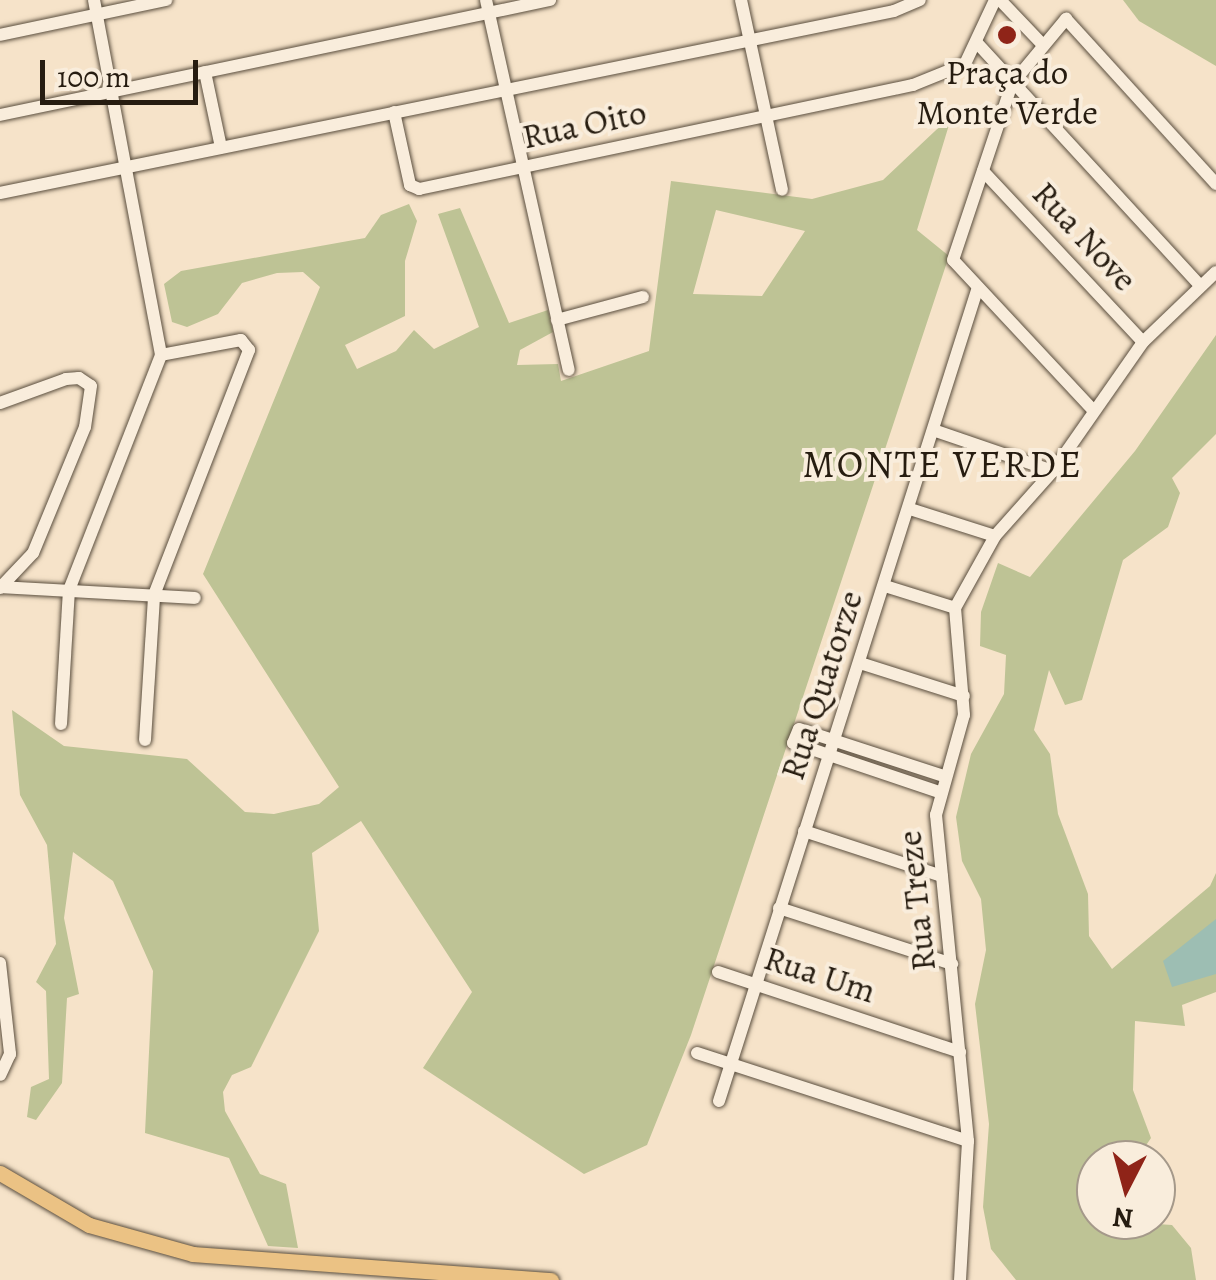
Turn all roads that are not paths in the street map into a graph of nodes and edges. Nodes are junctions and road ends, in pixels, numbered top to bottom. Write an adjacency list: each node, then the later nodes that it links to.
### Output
1 (166, 0): 7 (street)
2 (550, 0): 6 (street)
3 (742, 0): 9 (street)
4 (920, 0): 9 (street)
5 (997, 0): 10 (street); 11 (street)
6 (488, 6): 12 (street); 14 (street)
7 (95, 7): 8 (street); 15 (street)
8 (0, 35)
9 (750, 39): 14 (street); 18 (street)
10 (1041, 43): 13 (street); 23 (street)
11 (978, 44): 13 (street); 18 (street)
12 (205, 72): 15 (street); 19 (street)
13 (1012, 84): 22 (street); 27 (street)
14 (505, 90): 16 (street); 21 (street)
15 (110, 92): 17 (street); 20 (street)
16 (394, 112): 19 (street); 21 (street, Rua Oito)
17 (0, 114)
18 (766, 118): 21 (street, Rua Oito); 24 (street)
19 (221, 146): 20 (street)
20 (126, 168): 25 (street); 32 (street)
21 (522, 168): 30 (street)
22 (983, 171): 28 (street); 31 (street, Rua Nove)
23 (1216, 184)
24 (782, 190)
25 (0, 193)
26 (1216, 272): 27 (street)
27 (1199, 284): 31 (street)
28 (978, 287): 35 (street); 36 (street, Rua Quatorze)
29 (643, 296): 30 (street)
30 (557, 320): 33 (street)
31 (1143, 342): 35 (street)
32 (161, 355): 42 (street); 43 (street)
33 (569, 370)
34 (0, 403): 41 (street)
35 (1093, 410): 37 (street)
36 (936, 431): 37 (street); 38 (street, Rua Quatorze)
37 (1053, 471): 39 (street)
38 (910, 509): 39 (street); 40 (street, Rua Quatorze)
39 (995, 536): 45 (street)
40 (885, 586): 45 (street); 46 (street, Rua Quatorze)
41 (1, 587): 42 (street)
42 (69, 590): 43 (street); 48 (street)
43 (154, 595): 44 (street); 49 (street)
44 (195, 598)
45 (956, 608): 47 (street, Rua Treze)
46 (860, 663): 47 (street); 50 (street, Rua Quatorze)
47 (964, 696): 52 (street, Rua Treze)
48 (60, 724)
49 (145, 740)
50 (834, 740): 51 (street, Rua Quatorze); 51 (street); 52 (street)
51 (828, 755): 53 (street); 54 (street, Rua Quatorze)
52 (944, 776): 53 (street, Rua Treze)
53 (940, 792): 55 (street, Rua Treze)
54 (804, 831): 55 (street); 56 (street, Rua Quatorze)
55 (942, 876): 58 (street, Rua Treze)
56 (780, 908): 58 (street); 60 (street, Rua Quatorze)
57 (0, 963): 64 (street)
58 (952, 964): 61 (street, Rua Treze)
59 (718, 972): 60 (street, Rua Um)
60 (754, 984): 61 (street, Rua Um); 63 (street, Rua Quatorze)
61 (960, 1052): 66 (street, Rua Treze)
62 (697, 1054): 63 (street)
63 (730, 1064): 65 (street, Rua Quatorze); 66 (street)
64 (5, 1070)
65 (719, 1101)
66 (968, 1141): 69 (street, Rua Treze)
67 (0, 1173): 68 (main road)
68 (551, 1280)
69 (960, 1280)

